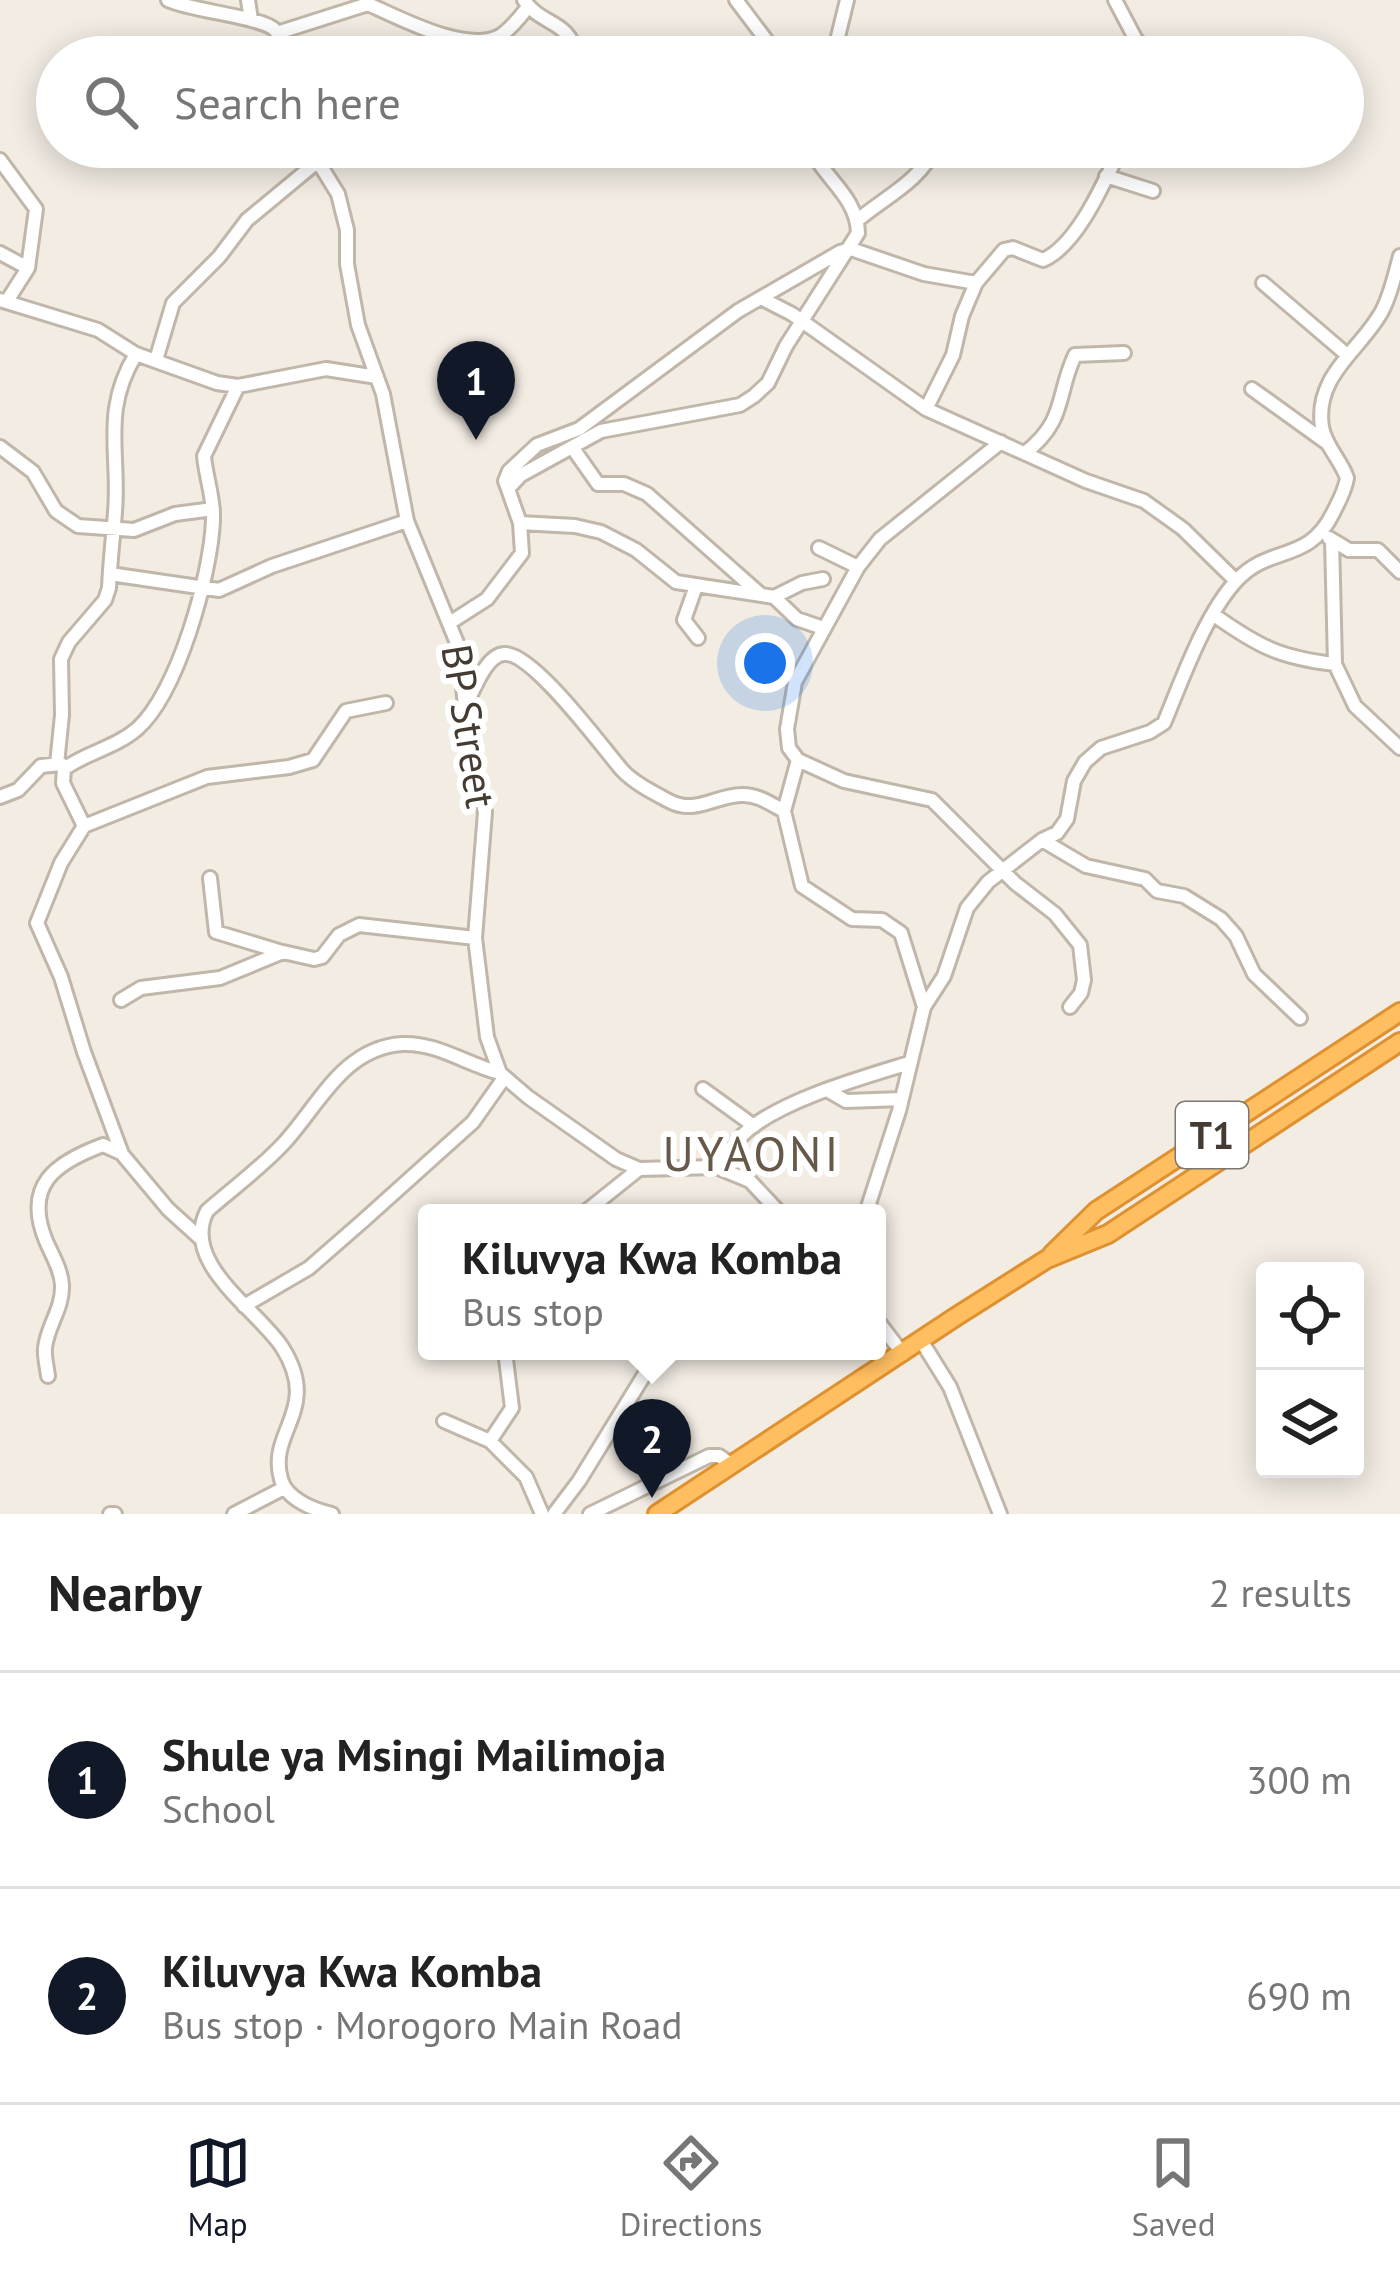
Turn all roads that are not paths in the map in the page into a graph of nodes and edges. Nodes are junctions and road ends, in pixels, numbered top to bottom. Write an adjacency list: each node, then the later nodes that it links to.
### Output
1 (169, 0): 7 (street)
2 (248, 0): 7 (street)
3 (736, 0): 13 (street)
4 (847, 0): 14 (street)
5 (1115, 0): 15 (street)
6 (526, 4): 11 (street); 12 (street)
7 (251, 20): 8 (street)
8 (277, 33): 9 (street); 10 (street)
9 (278, 36)
10 (463, 36)
11 (500, 36)
12 (569, 36)
13 (763, 36)
14 (838, 36)
15 (1134, 36)
16 (0, 160): 28 (street)
17 (310, 168): 37 (street)
18 (321, 168): 38 (street, BP Street)
19 (826, 168): 24 (street)
20 (924, 168): 24 (street)
21 (1110, 168): 22 (street)
22 (1106, 176): 23 (street); 29 (street)
23 (1154, 191)
24 (858, 220): 25 (street)
25 (851, 250): 29 (street); 31 (street); 33 (street)
26 (0, 254): 28 (street)
27 (1400, 256): 35 (street)
28 (28, 268): 32 (street)
29 (976, 283): 41 (street)
30 (1262, 283): 35 (street)
31 (761, 298): 33 (street); 47 (street)
32 (4, 301): 36 (street)
33 (802, 321): 41 (street); 45 (street)
34 (1124, 353): 46 (street)
35 (1346, 353): 43 (street)
36 (136, 354): 37 (street); 51 (street)
37 (156, 360): 39 (street)
38 (377, 377): 39 (street); 49 (street, BP Street)
39 (238, 386): 48 (street)
40 (1252, 389): 43 (street)
41 (926, 409): 42 (street)
42 (1001, 442): 46 (street); 54 (street)
43 (1328, 443): 52 (street)
44 (0, 447): 51 (street)
45 (572, 448): 47 (street); 61 (street)
46 (1025, 453): 58 (street)
47 (508, 489): 50 (street)
48 (213, 508): 51 (street); 60 (street)
49 (407, 521): 60 (street); 63 (street, BP Street)
50 (520, 523): 59 (street); 63 (street)
51 (112, 531): 56 (street)
52 (1327, 537): 55 (street); 58 (street); 66 (street)
53 (819, 548): 54 (street)
54 (858, 567): 64 (street)
55 (1400, 572)
56 (110, 574): 60 (street); 71 (street)
57 (823, 579): 61 (street)
58 (1236, 581): 62 (street)
59 (696, 586): 61 (street); 65 (street)
60 (203, 589): 71 (street)
61 (767, 596): 64 (street)
62 (1214, 615): 66 (street); 75 (street)
63 (451, 622): 68 (street, BP Street)
64 (823, 628): 70 (street)
65 (698, 638)
66 (1335, 664): 69 (street)
67 (386, 703): 74 (street)
68 (464, 706): 73 (street); 78 (street, BP Street)
69 (1400, 748)
70 (798, 760): 73 (street); 76 (street)
71 (57, 764): 72 (street); 74 (street)
72 (0, 797)
73 (784, 811): 81 (street)
74 (84, 826): 92 (street)
75 (1042, 840): 76 (street); 84 (street)
76 (1002, 870): 81 (street); 82 (street)
77 (210, 878): 79 (street)
78 (475, 938): 79 (street); 87 (street, BP Street)
79 (283, 952): 80 (street)
80 (121, 1000)
81 (924, 1007): 86 (street)
82 (1070, 1007)
83 (1400, 1012): 99 (highway, T1)
84 (1300, 1018)
85 (1400, 1042): 99 (highway, T1)
86 (909, 1063): 89 (street); 90 (street)
87 (502, 1075): 94 (street); 98 (street); 100 (street)
88 (704, 1089): 91 (street)
89 (827, 1090): 90 (street); 91 (street)
90 (902, 1100): 97 (street)
91 (754, 1126): 93 (street)
92 (122, 1154): 98 (street); 106 (street)
93 (716, 1167): 94 (street); 96 (street)
94 (639, 1169): 95 (street)
95 (595, 1204)
96 (772, 1204)
97 (869, 1204)
98 (200, 1238): 100 (street)
99 (1048, 1259): 102 (highway, T1)
100 (244, 1306): 110 (street)
101 (886, 1332): 103 (street)
102 (922, 1342): 103 (highway, T1); 117 (street)
103 (903, 1354): 109 (highway, T1)
104 (506, 1360): 108 (street)
105 (653, 1360): 114 (street)
106 (48, 1376)
107 (444, 1421): 108 (street)
108 (490, 1441): 113 (street)
109 (733, 1465): 115 (street); 116 (highway, T1)
110 (284, 1488): 111 (street); 112 (street)
111 (234, 1514)
112 (332, 1514)
113 (542, 1514)
114 (554, 1514)
115 (590, 1514)
116 (657, 1514)
117 (1000, 1514)

